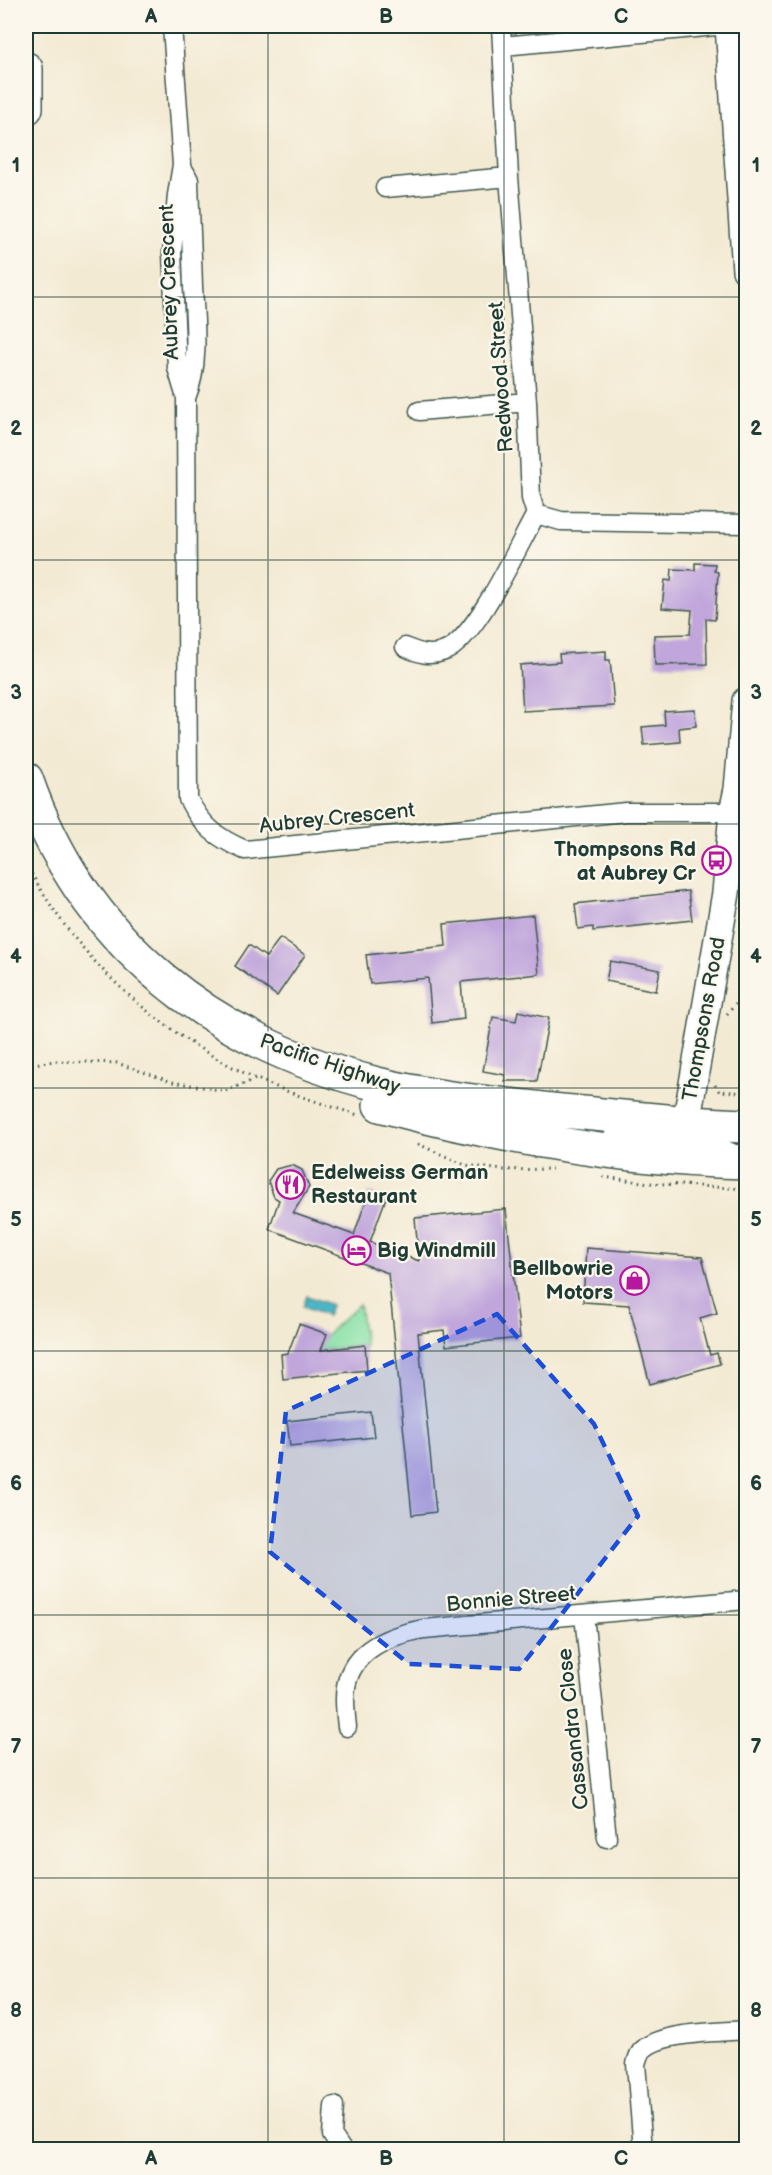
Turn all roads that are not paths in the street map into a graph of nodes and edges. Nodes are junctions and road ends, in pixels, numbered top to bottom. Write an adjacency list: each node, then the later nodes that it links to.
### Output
1 (172, 26): 18 (street, Aubrey Crescent)
2 (501, 26): 5 (street, Redwood Street)
3 (716, 26): 5 (street)
4 (729, 26): 10 (street)
5 (503, 46): 8 (street, Redwood Street)
6 (26, 69): 7 (highway)
7 (26, 108)
8 (509, 177): 9 (street); 11 (street, Redwood Street)
9 (385, 188)
10 (747, 270)
11 (527, 402): 12 (street); 13 (street, Redwood Street)
12 (419, 411)
13 (536, 514): 14 (street); 15 (street)
14 (747, 524)
15 (405, 647)
16 (747, 701): 18 (street, Thompsons Road)
17 (26, 778): 20 (highway, Pacific Highway)
18 (733, 812): 20 (street, Thompsons Road)
19 (26, 832): 22 (highway, Pacific Highway)
20 (686, 1124): 21 (highway, Pacific Highway); 22 (street, Pacific Highway); 23 (street, Thompsons Road)
21 (747, 1126)
22 (554, 1156): 23 (highway, Pacific Highway)
23 (745, 1171)
24 (747, 1600): 25 (street, Bonnie Street)
25 (584, 1615): 26 (street, Bonnie Street); 27 (street, Cassandra Close)
26 (347, 1727)
27 (607, 1838)
28 (747, 2030): 31 (street)
29 (334, 2106): 30 (street)
30 (342, 2150)
31 (643, 2150)

